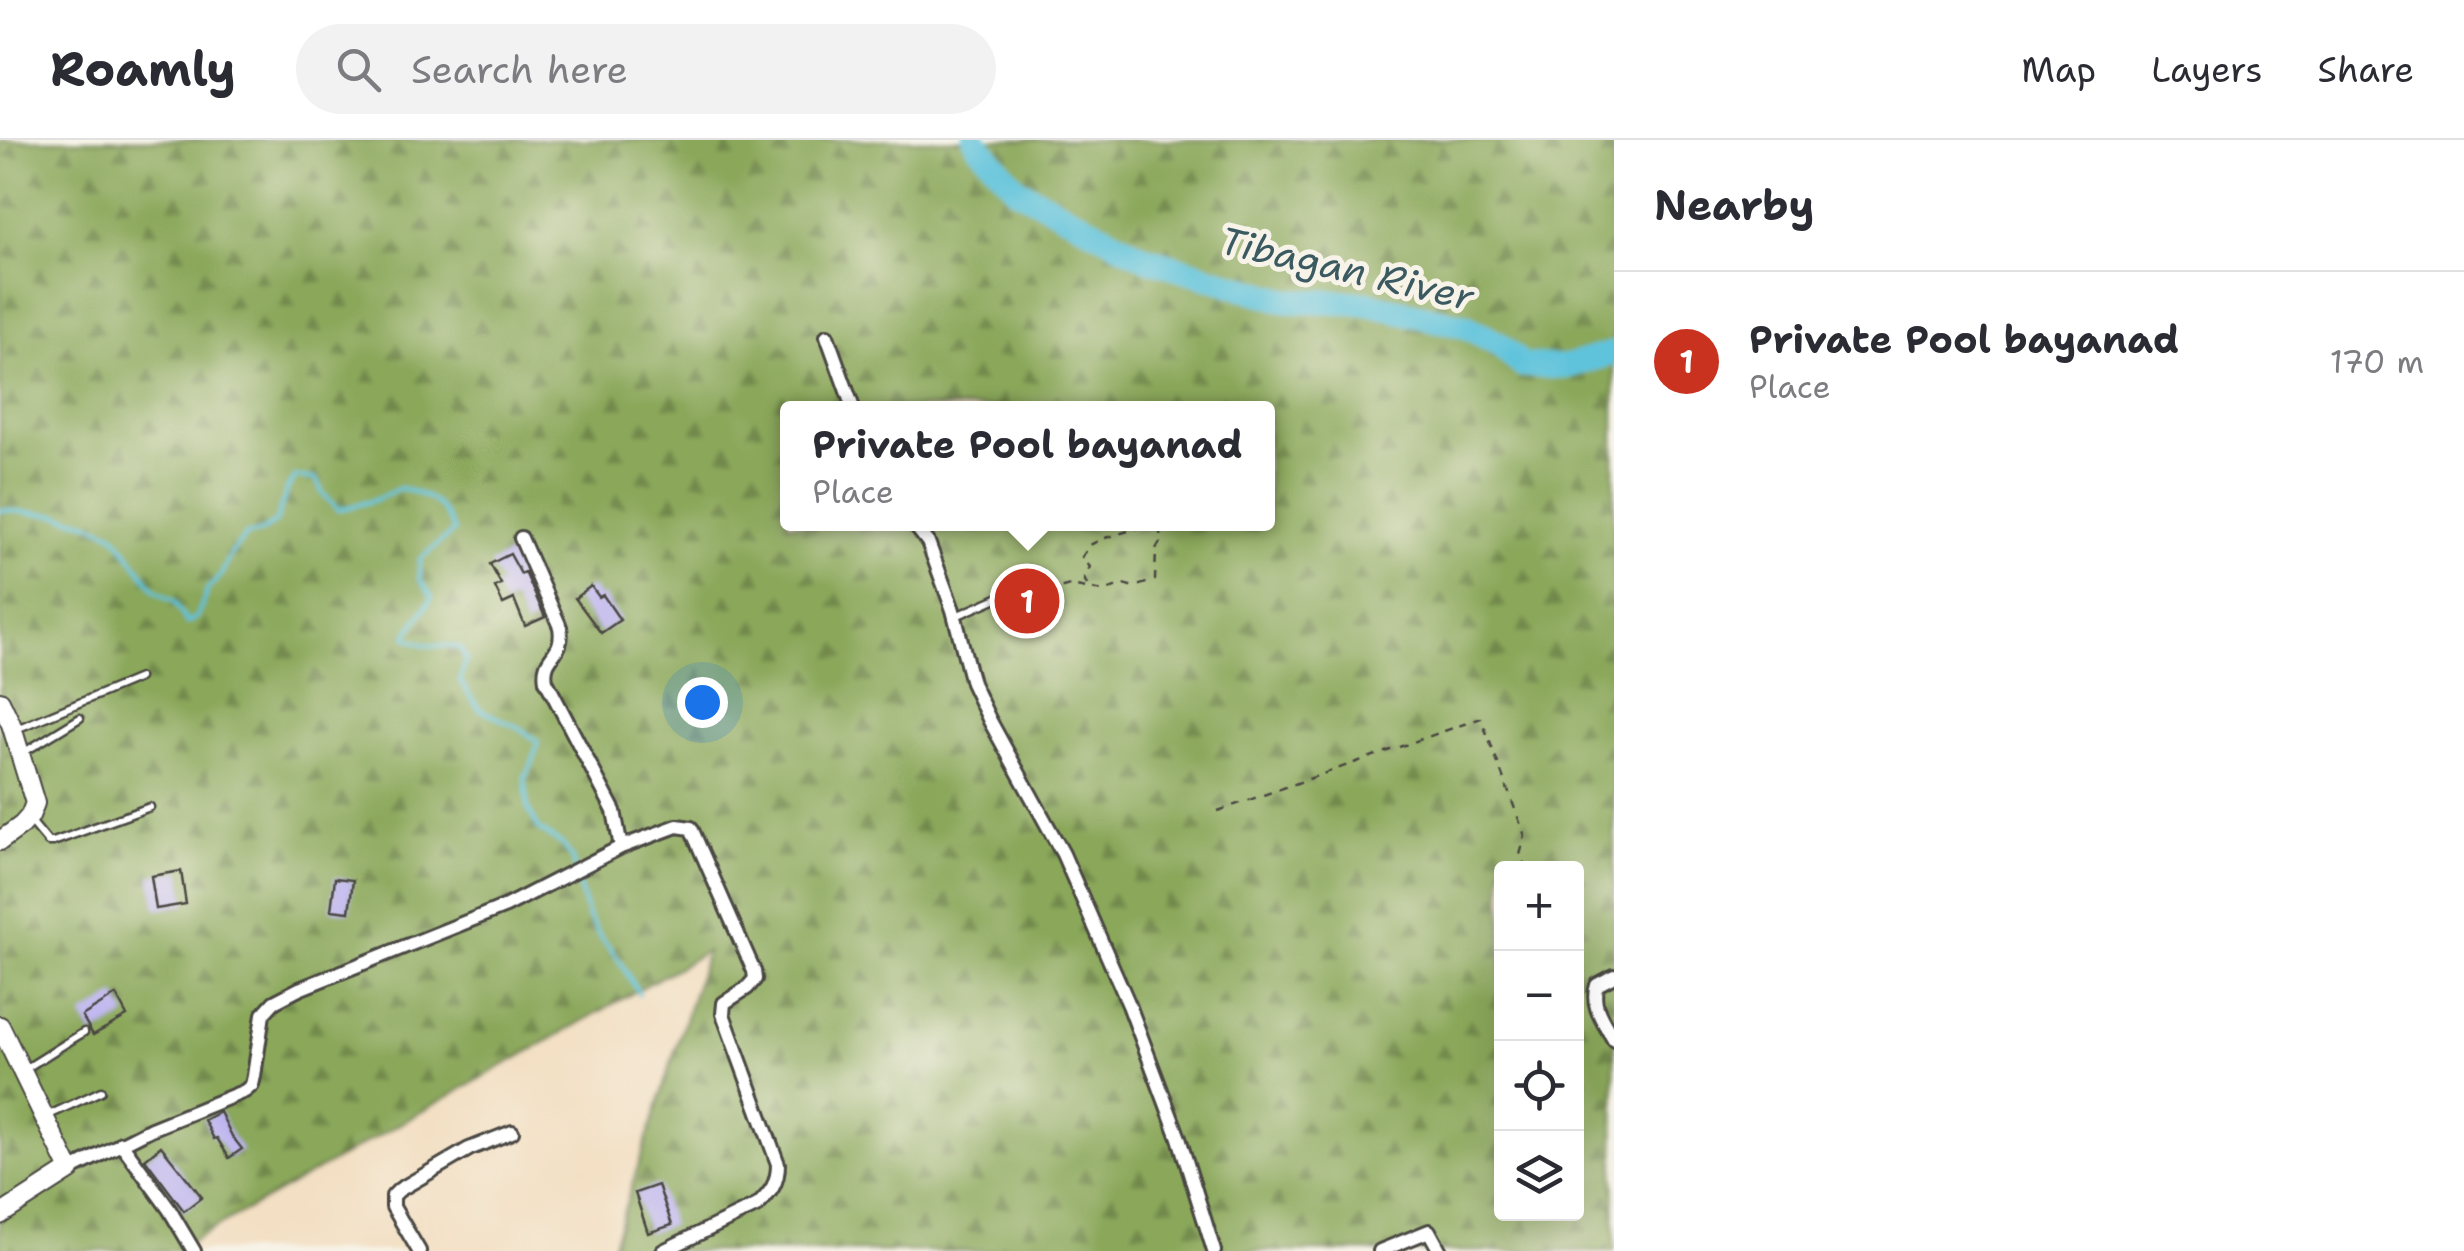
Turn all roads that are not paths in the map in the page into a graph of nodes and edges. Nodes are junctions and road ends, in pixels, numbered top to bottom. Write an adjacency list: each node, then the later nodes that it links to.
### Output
1 (827, 336): 2 (street)
2 (850, 401)
3 (922, 531): 6 (street)
4 (522, 538): 15 (street)
5 (1018, 589): 6 (lane)
6 (954, 616): 30 (street)
7 (138, 678): 10 (lane)
8 (0, 700): 10 (street)
9 (80, 718): 11 (lane)
10 (13, 731): 11 (street)
11 (20, 755): 13 (street)
12 (150, 807): 13 (lane)
13 (28, 818): 14 (street)
14 (0, 840)
15 (621, 847): 24 (street); 29 (street)
16 (1614, 976): 19 (street)
17 (0, 1026): 20 (street)
18 (84, 1032): 20 (lane)
19 (1614, 1040)
20 (21, 1072): 22 (street)
21 (102, 1090): 22 (lane)
22 (43, 1118): 25 (street)
23 (512, 1132): 28 (street)
24 (121, 1143): 25 (street); 27 (street)
25 (70, 1170): 26 (street)
26 (0, 1215)
27 (194, 1251)
28 (419, 1251)
29 (663, 1251)
30 (1214, 1251)
31 (1380, 1251): 32 (street)
32 (1440, 1251)

